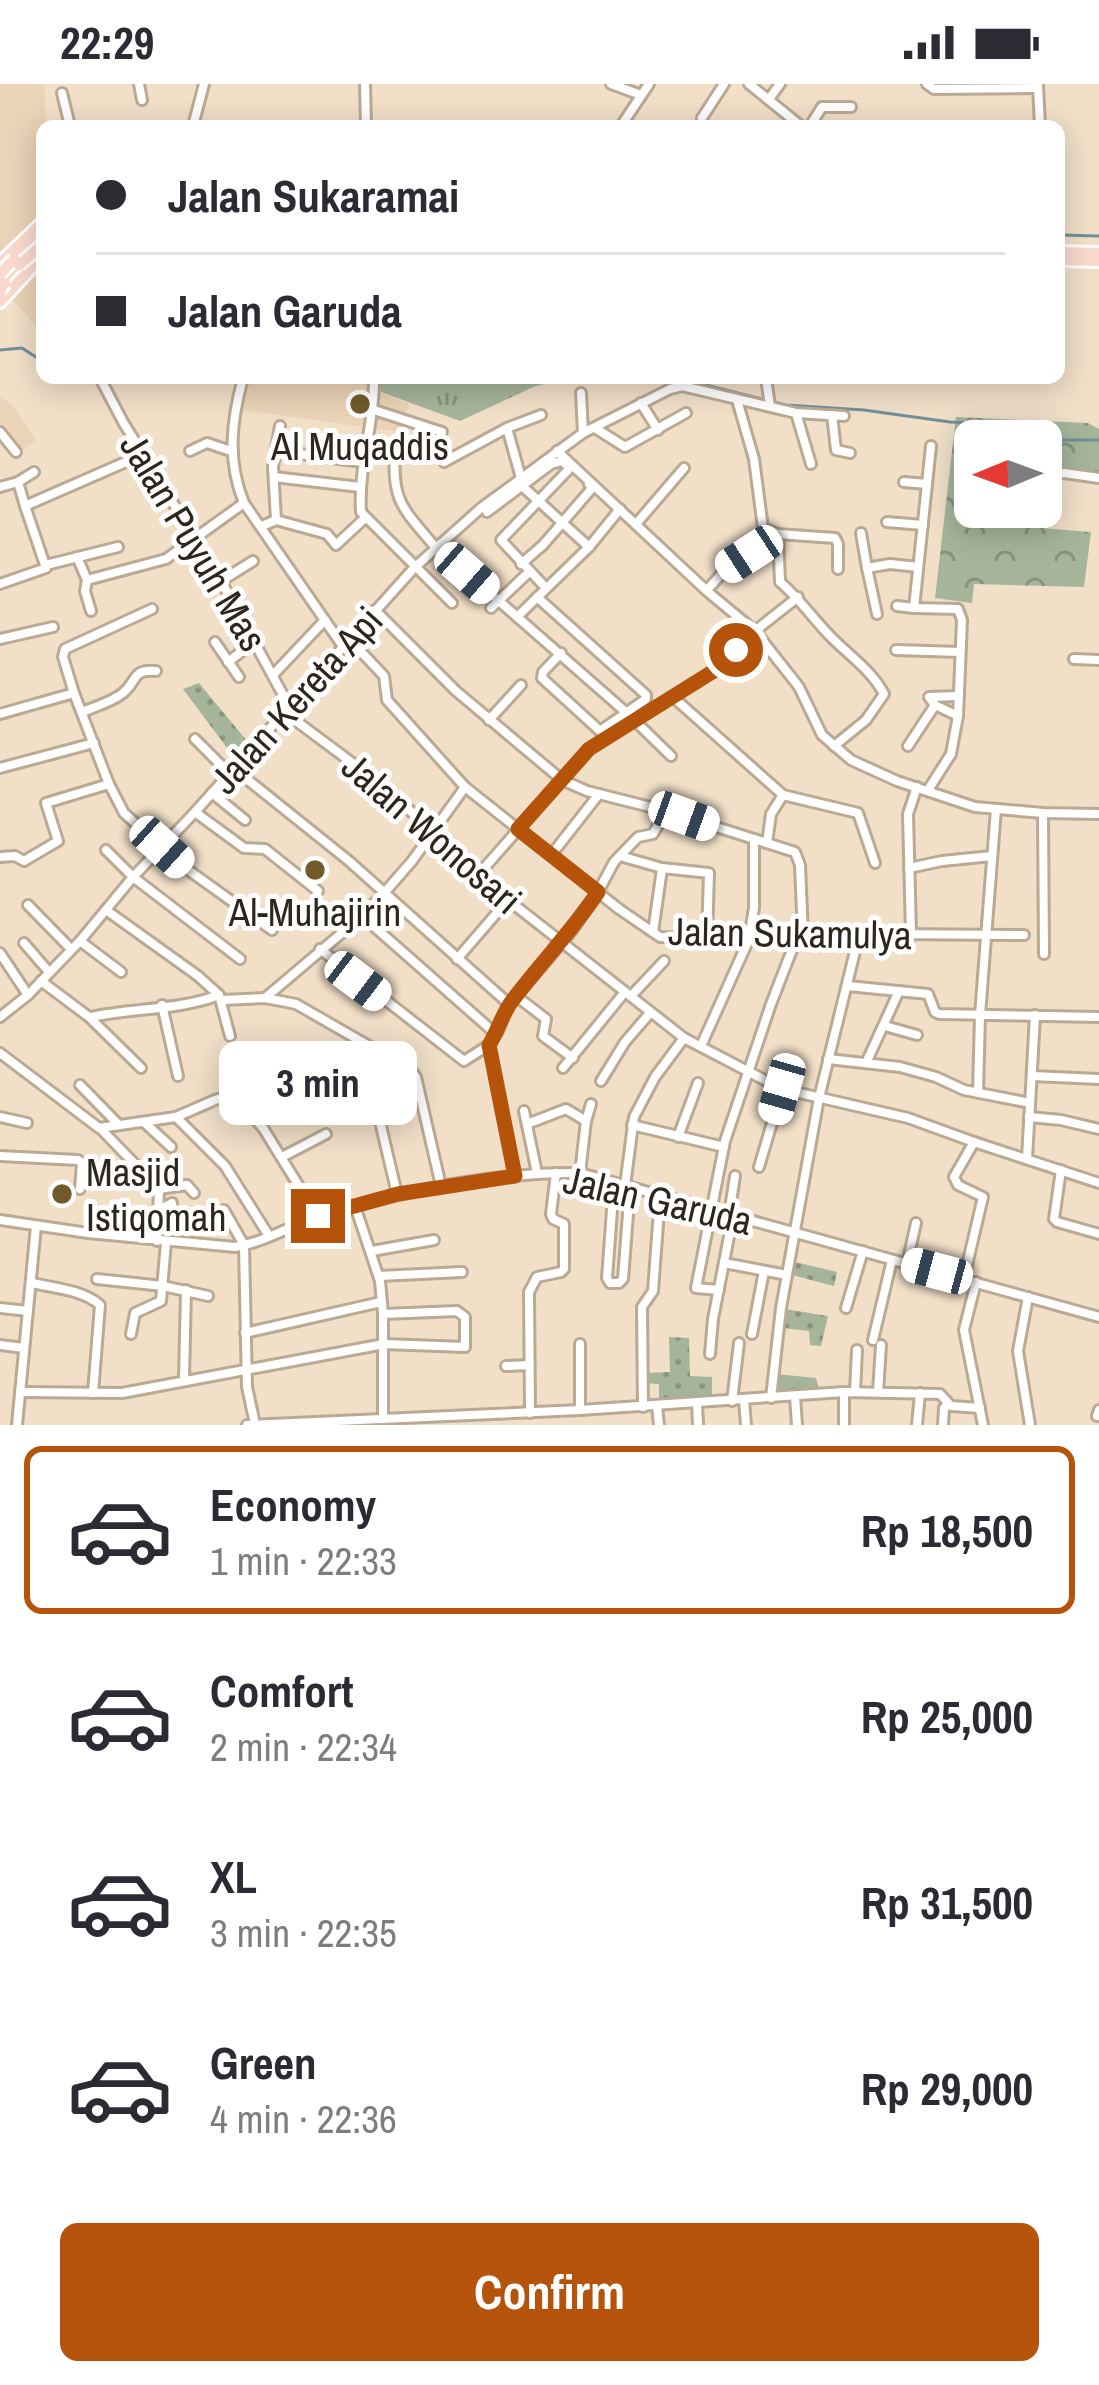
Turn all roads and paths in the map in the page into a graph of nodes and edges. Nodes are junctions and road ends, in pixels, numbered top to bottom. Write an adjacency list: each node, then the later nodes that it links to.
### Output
1 (139, 84): 14 (street)
2 (204, 84): 18 (street)
3 (365, 84): 19 (street)
4 (611, 84): 12 (street)
5 (650, 84): 12 (street)
6 (724, 84): 16 (street)
7 (749, 84): 13 (street)
8 (780, 84): 13 (street)
9 (927, 84): 10 (street)
10 (1038, 86): 23 (street)
11 (62, 93): 17 (street)
12 (641, 95): 20 (street)
13 (769, 99): 21 (street)
14 (142, 100)
15 (851, 106): 22 (street)
16 (702, 118)
17 (69, 120)
18 (195, 120)
19 (366, 120)
20 (625, 120)
21 (797, 120)
22 (811, 120)
23 (1040, 120)
24 (36, 228): 26 (main road)
25 (36, 239): 33 (main road, bridge)
26 (19, 243): 30 (main road); 31 (main road)
27 (36, 250): 34 (main road, bridge)
28 (1065, 256): 29 (main road)
29 (1099, 257)
30 (0, 262)
31 (36, 263)
32 (36, 266): 34 (main road)
33 (0, 274)
34 (1, 295)
35 (103, 384): 64 (street, Jalan Puyuh Mas)
36 (241, 384): 58 (street)
37 (374, 384): 43 (street)
38 (767, 384): 42 (street)
39 (581, 393): 55 (street)
40 (737, 400): 41 (street, Jalan Kereta Api); 42 (street, Jalan Kereta Api); 93 (street)
41 (641, 404): 51 (street, Jalan Kereta Api); 52 (street)
42 (770, 407): 44 (street, Jalan Kereta Api)
43 (374, 410): 54 (street); 65 (street)
44 (796, 412): 47 (street, Jalan Kereta Api); 67 (street)
45 (686, 413): 52 (street)
46 (541, 415): 50 (street)
47 (832, 415): 48 (street, Jalan Kereta Api); 63 (street)
48 (844, 416)
49 (280, 426): 59 (street)
50 (507, 428): 66 (street); 75 (street)
51 (595, 428): 52 (street); 55 (street, Jalan Kereta Api)
52 (658, 430)
53 (0, 432): 61 (street)
54 (442, 432)
55 (583, 433): 60 (street, Jalan Kereta Api)
56 (395, 442): 95 (street)
57 (931, 446): 77 (street)
58 (231, 451): 62 (street); 81 (street)
59 (276, 451): 65 (street); 72 (street)
60 (557, 451): 75 (street, Jalan Kereta Api); 83 (street)
61 (16, 452)
62 (190, 452)
63 (850, 453)
64 (144, 454): 82 (street); 94 (street, Jalan Puyuh Mas)
65 (363, 462): 79 (street)
66 (444, 462)
67 (811, 464)
68 (570, 468): 75 (street); 80 (street); 87 (street)
69 (684, 468): 89 (street)
70 (34, 472): 74 (street)
71 (1062, 473): 73 (street)
72 (274, 477): 79 (street); 86 (street)
73 (1099, 478)
74 (18, 482): 78 (street); 82 (street)
75 (521, 482): 80 (street); 84 (street); 95 (street, Jalan Kereta Api)
76 (904, 482): 77 (street)
77 (927, 484): 90 (street)
78 (0, 487)
79 (360, 487): 85 (street)
80 (539, 501): 87 (street); 103 (street)
81 (244, 503): 91 (street, Jalan Sukamulya); 94 (street)
82 (25, 506): 101 (street)
83 (620, 509): 89 (street); 97 (street)
84 (487, 512)
85 (365, 518): 86 (street); 102 (street)
86 (276, 520): 91 (street)
87 (562, 522): 97 (street); 103 (street)
88 (887, 522): 90 (street)
89 (636, 524): 111 (street)
90 (922, 525): 105 (street)
91 (262, 526): 123 (street, Jalan Sukamulya)
92 (861, 533): 104 (street)
93 (778, 534): 106 (street); 113 (street)
94 (196, 538): 107 (street); 108 (street, Jalan Puyuh Mas)
95 (438, 546): 102 (street, Jalan Kereta Api); 115 (street)
96 (118, 547): 99 (street)
97 (589, 547): 110 (street)
98 (749, 554): 111 (street)
99 (77, 557): 101 (street); 107 (street)
100 (254, 561): 108 (street)
101 (46, 566): 109 (street)
102 (414, 568): 114 (street); 120 (street, Jalan Kereta Api)
103 (525, 568): 110 (street); 115 (street)
104 (867, 568): 105 (street); 121 (street)
105 (918, 568): 117 (street)
106 (838, 569)
107 (87, 580): 119 (street)
108 (221, 581): 128 (street, Jalan Puyuh Mas)
109 (0, 584)
110 (546, 588): 112 (street)
111 (706, 590): 125 (street)
112 (537, 597): 122 (street); 148 (street)
113 (798, 597): 125 (street); 152 (street)
114 (452, 603)
115 (495, 604): 122 (street)
116 (897, 606): 117 (street)
117 (914, 608): 131 (street)
118 (152, 609): 140 (street)
119 (92, 610)
120 (376, 610): 129 (street, Jalan Kereta Api); 149 (street)
121 (877, 614)
122 (517, 617): 132 (street)
123 (325, 620): 129 (street, Jalan Sukamulya); 137 (street)
124 (53, 627): 126 (street)
125 (755, 631): 142 (street); 152 (street)
126 (0, 640)
127 (215, 642): 135 (street)
128 (254, 642): 135 (street); 137 (street, Jalan Puyuh Mas)
129 (345, 642): 144 (street, Jalan Kereta Api); 159 (street, Jalan Sukamulya)
130 (896, 650): 131 (street)
131 (960, 652): 141 (street)
132 (561, 653): 148 (street); 148 (street)
133 (1074, 658): 134 (street)
134 (1099, 660)
135 (228, 662): 138 (street)
136 (157, 671): 145 (street)
137 (273, 675): 144 (street, Jalan Puyuh Mas)
138 (239, 677)
139 (521, 685): 149 (street)
140 (74, 693): 145 (street); 146 (street)
141 (959, 696): 143 (street); 147 (street)
142 (673, 697): 148 (street); 163 (street)
143 (935, 705): 147 (street); 153 (street)
144 (286, 709): 156 (street, Jalan Kereta Api); 171 (street, Jalan Wonosari)
145 (82, 712): 151 (street)
146 (0, 714)
147 (958, 716): 160 (street)
148 (631, 717): 154 (street); 157 (street)
149 (489, 720): 157 (street)
150 (195, 739): 156 (street)
151 (94, 743): 155 (street); 158 (street)
152 (834, 746): 160 (street)
153 (908, 746)
154 (671, 756)
155 (0, 768)
156 (231, 771): 161 (street, Jalan Kereta Api); 186 (street)
157 (562, 780): 162 (street); 170 (street)
158 (109, 784): 174 (street); 179 (street)
159 (465, 787): 170 (street, Jalan Sukamulya); 171 (street)
160 (922, 789): 164 (street); 182 (street)
161 (212, 794): 166 (street, Jalan Kereta Api); 169 (street)
162 (599, 794): 165 (street); 176 (street)
163 (783, 795): 173 (street); 180 (street)
164 (996, 809): 167 (street); 178 (street)
165 (666, 811): 172 (street); 177 (street)
166 (195, 812): 174 (street, Jalan Kereta Api); 185 (street)
167 (1043, 813): 168 (street); 207 (street)
168 (1099, 814)
169 (245, 820)
170 (518, 829): 176 (street, Jalan Sukamulya); 183 (street)
171 (432, 833): 183 (street, Jalan Wonosari); 186 (street)
172 (754, 839): 173 (street); 200 (street)
173 (767, 843): 198 (street)
174 (162, 847): 184 (street, Jalan Kereta Api); 192 (street)
175 (106, 850): 184 (street)
176 (552, 854): 187 (street, Jalan Sukamulya)
177 (620, 856): 181 (street); 187 (street)
178 (992, 856): 182 (street); 196 (street)
179 (0, 857)
180 (875, 862)
181 (662, 868): 193 (street); 199 (street)
182 (908, 868): 195 (street)
183 (479, 874): 188 (street, Jalan Wonosari)
184 (134, 877): 190 (street, Jalan Kereta Api); 209 (street)
185 (318, 891)
186 (385, 892): 191 (street); 208 (street)
187 (598, 892): 193 (street, Jalan Sukamulya); 202 (street)
188 (508, 899): 202 (street, Jalan Wonosari); 208 (street)
189 (28, 905): 204 (street)
190 (106, 910): 201 (street, Jalan Kereta Api); 218 (street)
191 (362, 916): 205 (street); 229 (street)
192 (272, 930)
193 (652, 932): 199 (street, Jalan Sukamulya)
194 (859, 935): 195 (street, Jalan Sukamulya); 198 (street, Jalan Sukamulya); 214 (street)
195 (910, 935): 196 (street, Jalan Sukamulya)
196 (986, 935): 197 (street, Jalan Sukamulya); 223 (street)
197 (1024, 935)
198 (800, 936): 200 (street, Jalan Sukamulya); 241 (street)
199 (707, 938): 200 (street, Jalan Sukamulya)
200 (749, 938): 234 (street)
201 (80, 940): 204 (street, Jalan Kereta Api); 212 (street)
202 (561, 942): 217 (street, Jalan Wonosari); 220 (street)
203 (24, 943): 211 (street)
204 (71, 949): 211 (street, Jalan Kereta Api)
205 (320, 949): 219 (street); 233 (street)
206 (0, 952): 216 (street)
207 (1044, 954)
208 (457, 958): 220 (street)
209 (240, 959)
210 (664, 961): 217 (street)
211 (49, 972): 213 (street, Jalan Kereta Api)
212 (121, 972)
213 (41, 981): 216 (street, Jalan Kereta Api); 226 (street)
214 (848, 986): 215 (street); 237 (street)
215 (898, 991): 223 (street); 228 (street)
216 (28, 995): 225 (street, Jalan Kereta Api)
217 (627, 995): 222 (street, Jalan Wonosari); 236 (street)
218 (221, 998): 219 (street); 221 (street); 231 (street)
219 (265, 998): 285 (street)
220 (512, 1000): 229 (street); 236 (street)
221 (162, 1005): 226 (street); 242 (street)
222 (650, 1013): 232 (street, Jalan Wonosari); 245 (street)
223 (980, 1015): 224 (street); 249 (street)
224 (1035, 1015): 227 (street); 243 (street)
225 (0, 1017)
226 (89, 1017): 239 (street)
227 (1099, 1018)
228 (884, 1025): 230 (street); 238 (street)
229 (496, 1034): 233 (street)
230 (916, 1035)
231 (230, 1036)
232 (684, 1038): 234 (street, Jalan Wonosari); 264 (street)
233 (489, 1045): 281 (street)
234 (700, 1046): 241 (street, Jalan Wonosari)
235 (0, 1052): 266 (street)
236 (573, 1058): 240 (street)
237 (828, 1059): 238 (street); 251 (street)
238 (866, 1063): 249 (street)
239 (141, 1068)
240 (563, 1068)
241 (748, 1072): 248 (street, Jalan Wonosari); 271 (street)
242 (178, 1076)
243 (1032, 1076): 244 (street); 252 (street)
244 (1099, 1078)
245 (601, 1082)
246 (698, 1083): 269 (street)
247 (80, 1085): 265 (street)
248 (782, 1089): 251 (street, Jalan Wonosari); 276 (street)
249 (978, 1093): 252 (street)
250 (233, 1094): 254 (street); 257 (street); 274 (street)
251 (819, 1098): 270 (street, Jalan Wonosari); 302 (street)
252 (1030, 1103): 258 (street)
253 (591, 1104): 260 (street)
254 (315, 1108)
255 (524, 1111): 263 (street)
256 (378, 1113): 290 (street)
257 (176, 1117): 261 (street); 304 (street)
258 (1029, 1117): 267 (street); 275 (street)
259 (0, 1118): 262 (street)
260 (586, 1121): 263 (street); 280 (street)
261 (144, 1122): 265 (street); 272 (street)
262 (27, 1123)
263 (526, 1124): 279 (street)
264 (632, 1125): 269 (street); 286 (street)
265 (120, 1126): 266 (street)
266 (99, 1127): 288 (street)
267 (1099, 1129)
268 (326, 1134): 274 (street)
269 (678, 1137): 271 (street)
270 (974, 1142): 275 (street, Jalan Wonosari); 318 (street)
271 (724, 1147): 296 (street)
272 (171, 1148)
273 (0, 1156): 287 (street)
274 (282, 1157): 297 (street)
275 (1027, 1159): 277 (street, Jalan Wonosari)
276 (759, 1167)
277 (1061, 1170): 284 (street, Jalan Wonosari); 303 (street)
278 (556, 1172): 279 (street, Jalan Garuda); 280 (street, Jalan Garuda); 342 (street)
279 (537, 1173): 281 (street, Jalan Garuda)
280 (580, 1173): 283 (street, Jalan Garuda)
281 (515, 1176): 285 (street, Jalan Garuda)
282 (735, 1177): 298 (street)
283 (614, 1183): 286 (street, Jalan Garuda); 286 (street)
284 (1099, 1183)
285 (441, 1186): 290 (street, Jalan Garuda)
286 (628, 1187): 291 (street, Jalan Garuda)
287 (80, 1189)
288 (159, 1190): 289 (street); 294 (street)
289 (194, 1193)
290 (398, 1194): 293 (street, Jalan Garuda)
291 (660, 1196): 296 (street, Jalan Garuda); 358 (street)
292 (172, 1203): 294 (street)
293 (355, 1206): 297 (street, Jalan Garuda); 308 (street)
294 (160, 1209): 306 (street)
295 (224, 1210): 307 (street)
296 (713, 1211): 298 (street, Jalan Garuda); 323 (street)
297 (318, 1216): 304 (street, Jalan Garuda)
298 (731, 1216): 302 (street, Jalan Garuda); 311 (street)
299 (0, 1220): 301 (street, Jalan Garuda)
300 (916, 1223): 312 (street)
301 (36, 1226): 306 (street, Jalan Garuda); 319 (street)
302 (796, 1234): 309 (street, Jalan Garuda); 315 (street)
303 (1099, 1234)
304 (269, 1236): 307 (street, Jalan Garuda)
305 (434, 1240): 308 (street)
306 (162, 1241): 307 (street, Jalan Garuda); 321 (street)
307 (244, 1245): 332 (street)
308 (372, 1251): 316 (street)
309 (863, 1252): 310 (street, Jalan Garuda); 328 (street)
310 (892, 1259): 312 (street, Jalan Garuda); 348 (street)
311 (724, 1263): 313 (street); 323 (street)
312 (907, 1264): 318 (street, Jalan Garuda)
313 (764, 1271): 315 (street); 334 (street)
314 (462, 1272): 316 (street)
315 (788, 1275): 352 (street)
316 (379, 1276): 326 (street)
317 (97, 1279): 321 (street)
318 (964, 1279): 320 (street, Jalan Garuda)
319 (32, 1282): 329 (street); 349 (street)
320 (976, 1282): 325 (street, Jalan Garuda); 359 (street)
321 (163, 1286): 322 (street); 333 (street)
322 (186, 1290): 324 (street); 345 (street)
323 (719, 1290): 341 (street)
324 (208, 1296)
325 (1028, 1297): 331 (street, Jalan Garuda); 375 (street)
326 (381, 1302): 330 (street); 332 (street)
327 (0, 1308): 329 (street)
328 (846, 1308)
329 (28, 1311): 339 (street)
330 (383, 1314): 337 (street); 337 (street)
331 (1099, 1317)
332 (245, 1333): 344 (street)
333 (131, 1334)
334 (752, 1334)
335 (580, 1343): 360 (street)
336 (739, 1343): 354 (street)
337 (384, 1344): 344 (street); 363 (street)
338 (0, 1345): 339 (street)
339 (24, 1348): 346 (street)
340 (857, 1350): 347 (street)
341 (710, 1354)
342 (529, 1365): 343 (street); 361 (street)
343 (506, 1366)
344 (247, 1370): 345 (street); 366 (street)
345 (184, 1380): 349 (street)
346 (20, 1392): 349 (street); 365 (street)
347 (849, 1392): 348 (street); 351 (street); 371 (street)
348 (878, 1392): 350 (street)
349 (93, 1393)
350 (920, 1394): 356 (street); 372 (street)
351 (795, 1396): 352 (street); 370 (street)
352 (771, 1398): 353 (street)
353 (744, 1400): 354 (street); 369 (street)
354 (732, 1401): 355 (street)
355 (697, 1403): 357 (street); 368 (street)
356 (948, 1404): 359 (street); 373 (street)
357 (657, 1406): 358 (street); 367 (street)
358 (644, 1407): 360 (street)
359 (980, 1408): 374 (street)
360 (580, 1410): 361 (street)
361 (530, 1413): 362 (street)
362 (505, 1420): 363 (street)
363 (389, 1421): 364 (street)
364 (310, 1423): 366 (street)
365 (17, 1425)
366 (251, 1425)
367 (659, 1425)
368 (698, 1425)
369 (746, 1425)
370 (797, 1425)
371 (844, 1425)
372 (917, 1425)
373 (943, 1425)
374 (983, 1425)
375 (1030, 1425)

